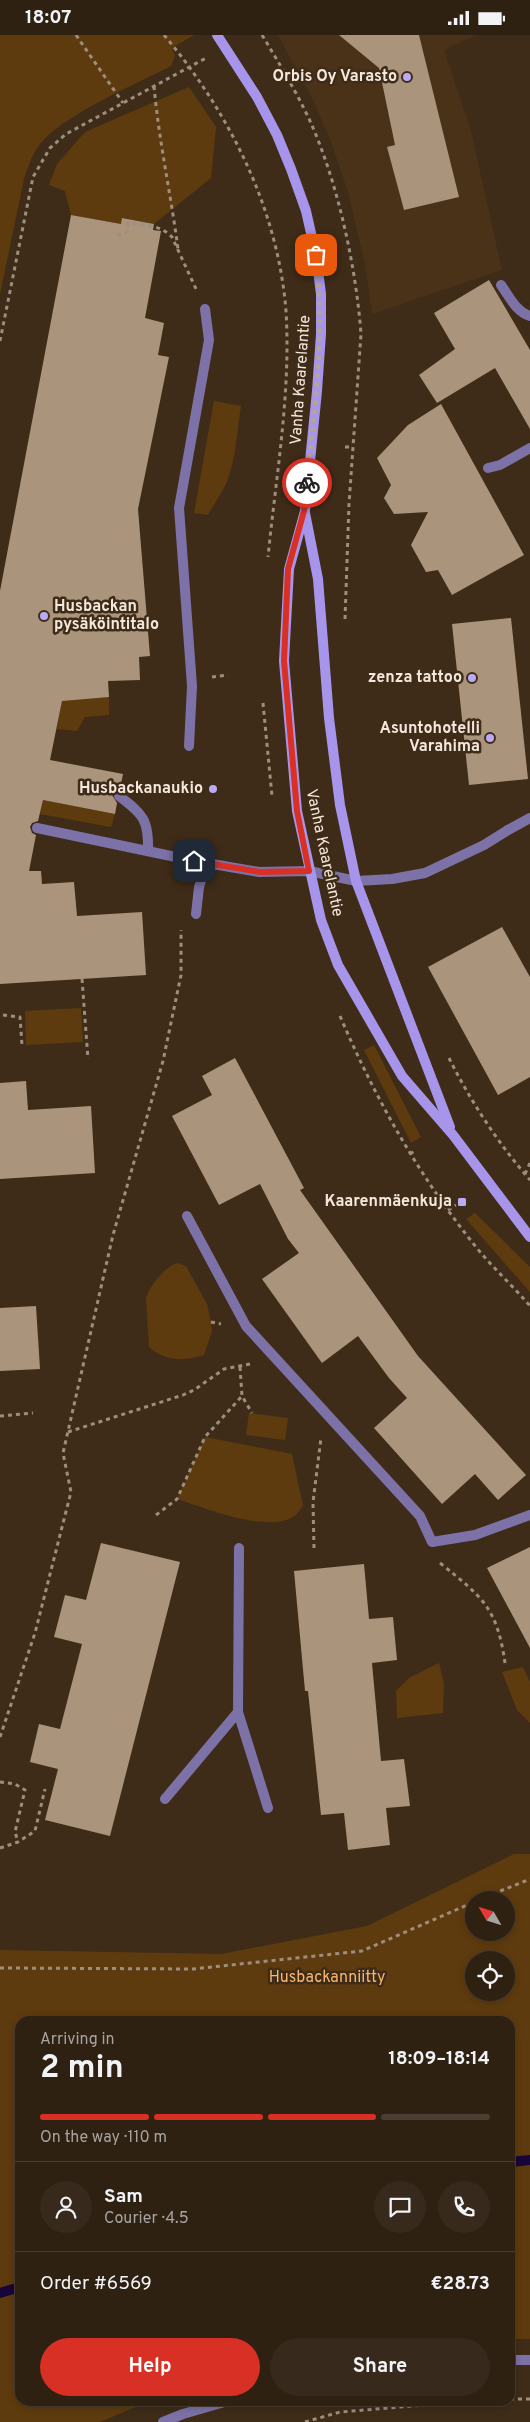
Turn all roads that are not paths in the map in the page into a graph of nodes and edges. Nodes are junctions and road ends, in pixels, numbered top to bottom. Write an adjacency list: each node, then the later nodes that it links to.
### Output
1 (217, 35): 7 (main road, Vanha Kaarelantie)
2 (500, 285): 4 (street)
3 (205, 309): 8 (street)
4 (530, 317)
5 (530, 448): 6 (street)
6 (488, 468)
7 (304, 511): 14 (main road, Vanha Kaarelantie); 15 (main road, Vanha Kaarelantie)
8 (189, 745)
9 (118, 795): 12 (street)
10 (530, 818): 15 (street)
11 (37, 828): 12 (street)
12 (148, 851): 13 (street)
13 (207, 863): 14 (street); 16 (street)
14 (309, 871): 15 (street); 17 (main road, Vanha Kaarelantie)
15 (356, 881): 17 (main road, Vanha Kaarelantie)
16 (196, 914)
17 (453, 1135): 19 (main road, Vanha Kaarelantie)
18 (187, 1216): 20 (street)
19 (530, 1237)
20 (530, 1515)
21 (239, 1548): 22 (street)
22 (238, 1712): 23 (street); 24 (street)
23 (164, 1799)
24 (268, 1808)
25 (515, 2360): 26 (street)
26 (530, 2360)
27 (209, 2406): 28 (street)
28 (163, 2422)

